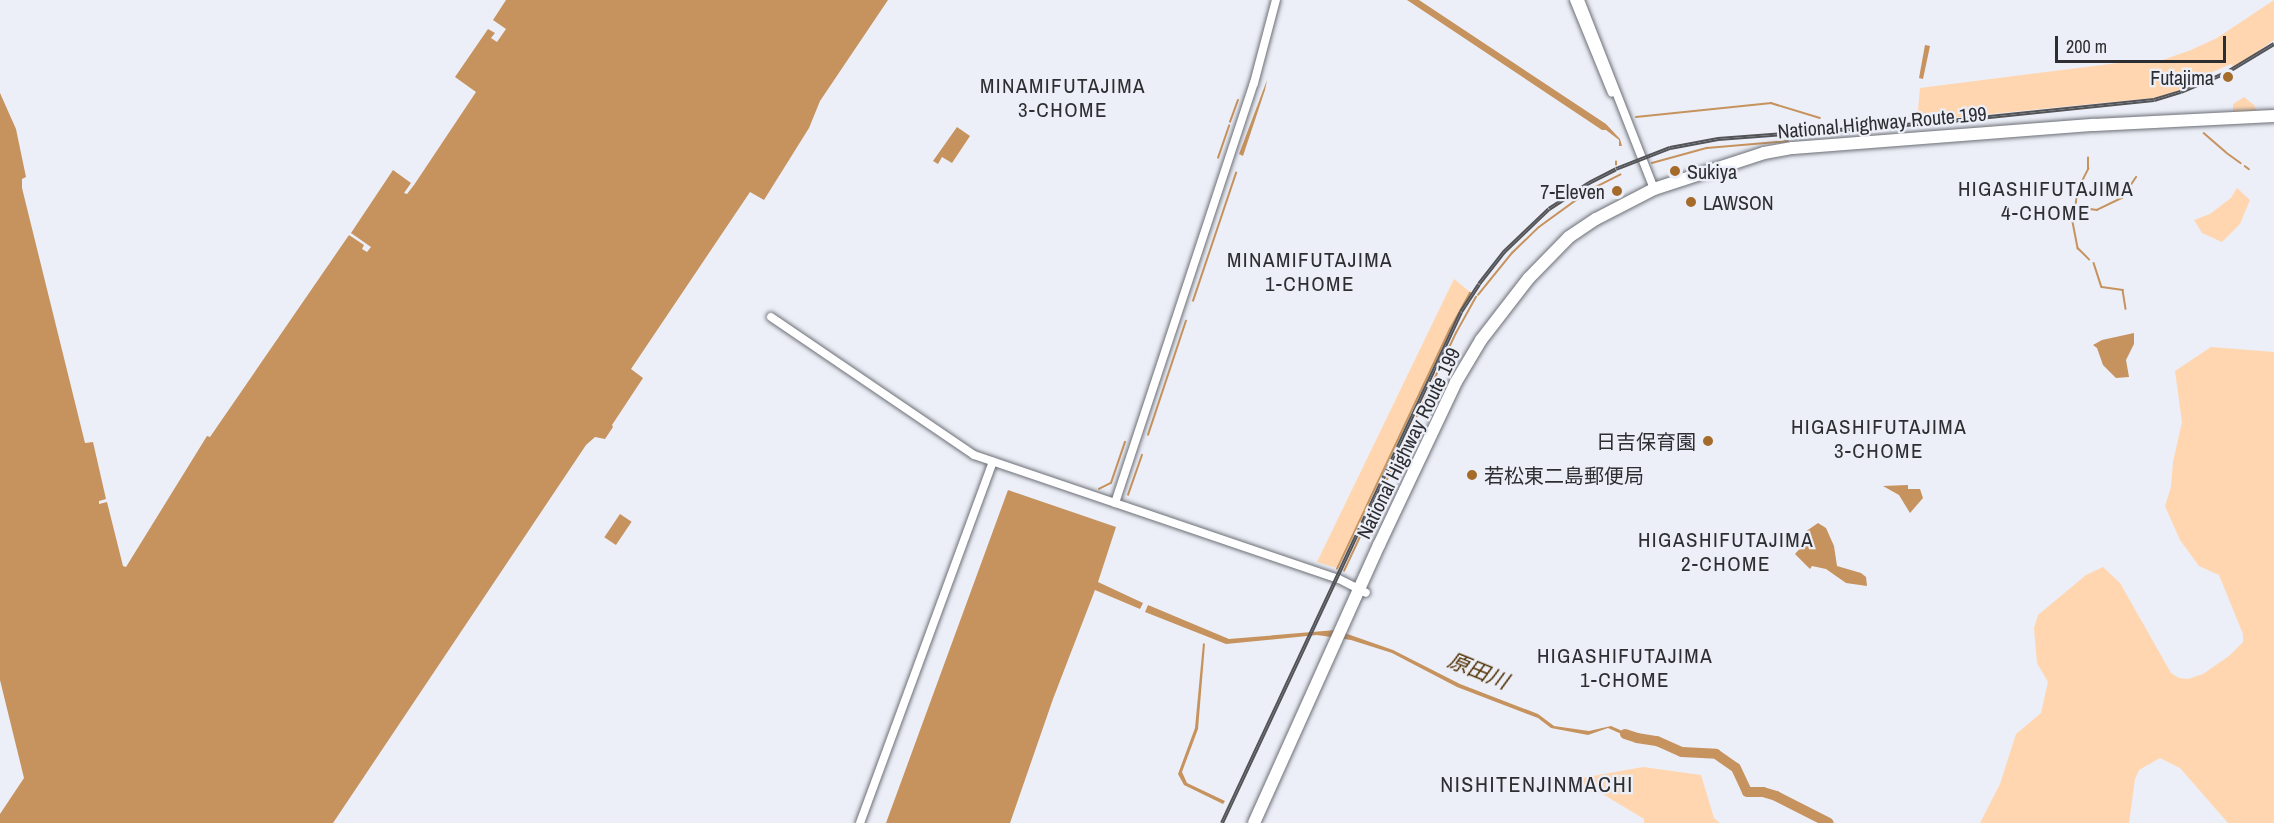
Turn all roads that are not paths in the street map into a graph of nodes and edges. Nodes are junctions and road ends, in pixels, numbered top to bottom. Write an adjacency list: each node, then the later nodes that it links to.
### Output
1 (1276, 0): 10 (street)
2 (1574, 0): 6 (street)
3 (1580, 0): 6 (street)
4 (2274, 116): 7 (highway, National Highway Route 199)
5 (2274, 124): 11 (highway, National Highway Route 199)
6 (1643, 164): 7 (street)
7 (1654, 189): 11 (highway, National Highway Route 199)
8 (771, 317): 9 (street)
9 (993, 462): 10 (street); 12 (street)
10 (1115, 503): 11 (street)
11 (1362, 592): 13 (highway, National Highway Route 199); 14 (highway, National Highway Route 199)
12 (860, 823)
13 (1254, 823)
14 (1260, 823)

